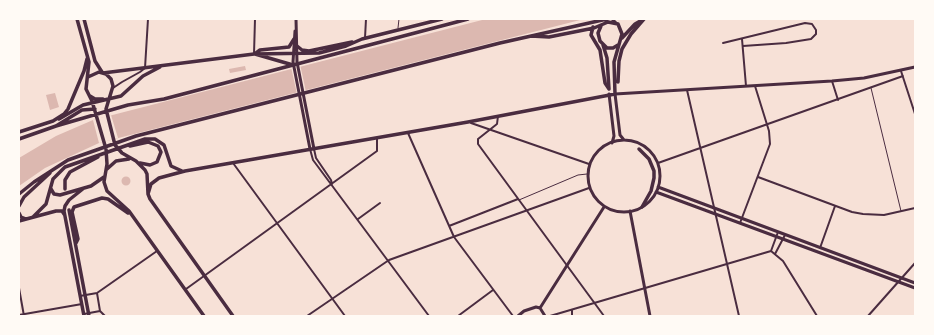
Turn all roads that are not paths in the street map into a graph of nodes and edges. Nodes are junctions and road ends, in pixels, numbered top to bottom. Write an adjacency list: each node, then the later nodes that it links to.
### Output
1 (77, 19): 32 (main road)
2 (84, 19): 38 (main road)
3 (148, 19): 36 (street)
4 (255, 19): 31 (street)
5 (296, 19): 17 (main road)
6 (366, 19): 20 (street)
7 (399, 19): 18 (lane)
8 (442, 19): 13 (main road)
9 (468, 19): 34 (main road)
10 (607, 19): 14 (main road)
11 (612, 19): 16 (main road)
12 (644, 19): 21 (main road); 42 (main road)
13 (428, 21): 18 (main road)
14 (596, 22): 19 (main road); 46 (main road)
15 (603, 22): 16 (main road); 19 (main road); 26 (main road)
16 (618, 24): 21 (main road)
17 (296, 28): 23 (main road); 28 (main road)
18 (397, 30): 20 (main road)
19 (531, 36): 77 (main road)
20 (366, 38): 24 (main road)
21 (621, 38): 27 (main road)
22 (742, 39): 25 (street); 29 (street); 29 (street)
23 (294, 40): 30 (main road); 31 (main road)
24 (359, 40): 28 (main road); 31 (main road)
25 (723, 43)
26 (603, 45): 27 (main road); 46 (main road)
27 (618, 45): 50 (main road)
28 (297, 46): 30 (main road)
29 (742, 46): 43 (street)
30 (295, 52): 34 (main road)
31 (254, 54): 33 (main road); 34 (main road)
32 (87, 55): 40 (main road); 56 (main road)
33 (162, 65): 36 (main road); 56 (main road)
34 (295, 65): 59 (main road); 69 (main road)
35 (915, 67): 37 (main road)
36 (145, 68): 38 (main road); 48 (street)
37 (901, 71): 39 (street); 41 (main road)
38 (102, 72): 40 (main road); 48 (main road)
39 (903, 76): 45 (street); 54 (street)
40 (87, 80): 51 (main road)
41 (832, 81): 44 (main road); 52 (street)
42 (618, 82)
43 (746, 86): 44 (main road); 47 (main road)
44 (755, 86): 58 (street)
45 (871, 88): 52 (street); 103 (lane)
46 (609, 89): 49 (main road)
47 (686, 89): 50 (main road); 68 (street)
48 (110, 94): 51 (main road); 72 (main road)
49 (609, 94): 50 (main road); 55 (main road); 66 (main road)
50 (616, 94): 65 (main road)
51 (89, 95): 53 (main road)
52 (838, 100): 58 (street)
53 (96, 112): 59 (main road); 79 (main road)
54 (915, 114)
55 (498, 116): 57 (main road); 60 (street)
56 (59, 119): 61 (main road)
57 (468, 122): 60 (street); 62 (main road)
58 (767, 125): 68 (street); 82 (street)
59 (56, 126): 64 (main road)
60 (491, 129): 76 (street); 92 (street)
61 (19, 132)
62 (408, 132): 63 (main road); 115 (street)
63 (377, 137): 69 (main road); 83 (street)
64 (19, 139)
65 (624, 140): 66 (main road); 75 (main road)
66 (612, 142): 76 (main road)
67 (125, 147): 71 (main road); 73 (main road); 78 (main road)
68 (700, 148): 75 (street); 98 (street)
69 (312, 149): 74 (main road); 83 (street)
70 (639, 149): 97 (main road)
71 (100, 155): 85 (main road); 88 (main road)
72 (130, 159): 73 (main road); 79 (main road)
73 (136, 162): 91 (main road)
74 (232, 162): 78 (main road); 112 (street)
75 (658, 163): 84 (main road)
76 (589, 164): 80 (main road)
77 (54, 170): 90 (main road); 94 (main road)
78 (185, 171): 91 (main road)
79 (106, 172): 81 (main road)
80 (587, 174): 87 (main road); 92 (lane)
81 (104, 177): 86 (main road); 114 (main road)
82 (758, 177): 95 (street); 108 (street)
83 (332, 184): 110 (street); 112 (street)
84 (658, 187): 89 (main road); 98 (main road)
85 (51, 188): 86 (main road); 107 (main road)
86 (84, 188): 106 (main road)
87 (589, 188): 96 (main road); 101 (street)
88 (65, 189)
89 (656, 192): 97 (main road); 105 (main road)
90 (19, 194)
91 (148, 194): 130 (main road)
92 (518, 199): 101 (street); 115 (street)
93 (380, 203): 110 (street)
94 (19, 206)
95 (835, 206): 103 (street); 122 (street)
96 (604, 207): 102 (main road); 129 (main road)
97 (642, 207): 102 (main road)
98 (714, 208): 105 (street); 108 (main road)
99 (915, 208): 103 (street)
100 (69, 210): 121 (main road)
101 (527, 210): 118 (street); 129 (street)
102 (630, 211): 135 (main road)
103 (901, 212)
104 (19, 213): 109 (main road)
105 (715, 213): 113 (main road); 128 (street)
106 (65, 215): 107 (main road); 142 (main road)
107 (33, 217): 109 (main road)
108 (742, 218): 113 (street); 116 (main road)
109 (26, 219): 111 (main road)
110 (358, 219): 126 (street)
111 (19, 221)
112 (277, 223): 130 (street); 144 (street)
113 (740, 223): 119 (main road)
114 (137, 224): 121 (main road); 123 (main road)
115 (449, 226): 118 (street)
116 (778, 232): 117 (main road); 119 (street)
117 (785, 235): 120 (street); 122 (main road)
118 (454, 237): 126 (street); 138 (street)
119 (776, 237): 120 (main road); 124 (street)
120 (783, 239): 125 (street); 132 (main road)
121 (76, 242): 140 (main road)
122 (820, 248): 131 (main road)
123 (156, 251): 137 (main road); 139 (street)
124 (771, 251): 125 (street); 128 (street)
125 (774, 254): 169 (street)
126 (389, 260): 144 (street); 159 (street)
127 (915, 263): 131 (street)
128 (726, 264): 135 (street); 141 (street)
129 (567, 266): 145 (street); 147 (main road)
130 (204, 275): 137 (street); 156 (main road)
131 (902, 278): 132 (street); 133 (main road)
132 (898, 282): 136 (main road); 170 (street)
133 (915, 283)
134 (19, 288): 152 (street)
135 (645, 288): 145 (street); 167 (main road)
136 (915, 288)
137 (185, 289): 155 (main road)
138 (493, 290): 160 (street); 161 (street)
139 (97, 293): 140 (street); 149 (street)
140 (85, 295): 142 (street); 150 (main road)
141 (734, 295): 143 (street); 168 (street)
142 (80, 296): 146 (main road)
143 (731, 297)
144 (332, 298): 157 (street); 158 (street)
145 (595, 303): 148 (street); 166 (street)
146 (82, 304): 152 (street); 153 (main road)
147 (540, 308): 162 (main road); 163 (main road)
148 (572, 310): 164 (street); 165 (street)
149 (100, 311): 150 (street); 154 (street)
150 (89, 314): 153 (street)
151 (19, 315): 152 (street)
152 (24, 315)
153 (84, 315)
154 (105, 316)
155 (204, 316)
156 (233, 316)
157 (307, 316)
158 (345, 316)
159 (429, 316)
160 (458, 316)
161 (513, 316)
162 (518, 316)
163 (545, 316)
164 (550, 316)
165 (572, 316)
166 (604, 316)
167 (650, 316)
168 (739, 316)
169 (816, 316)
170 (868, 316)

